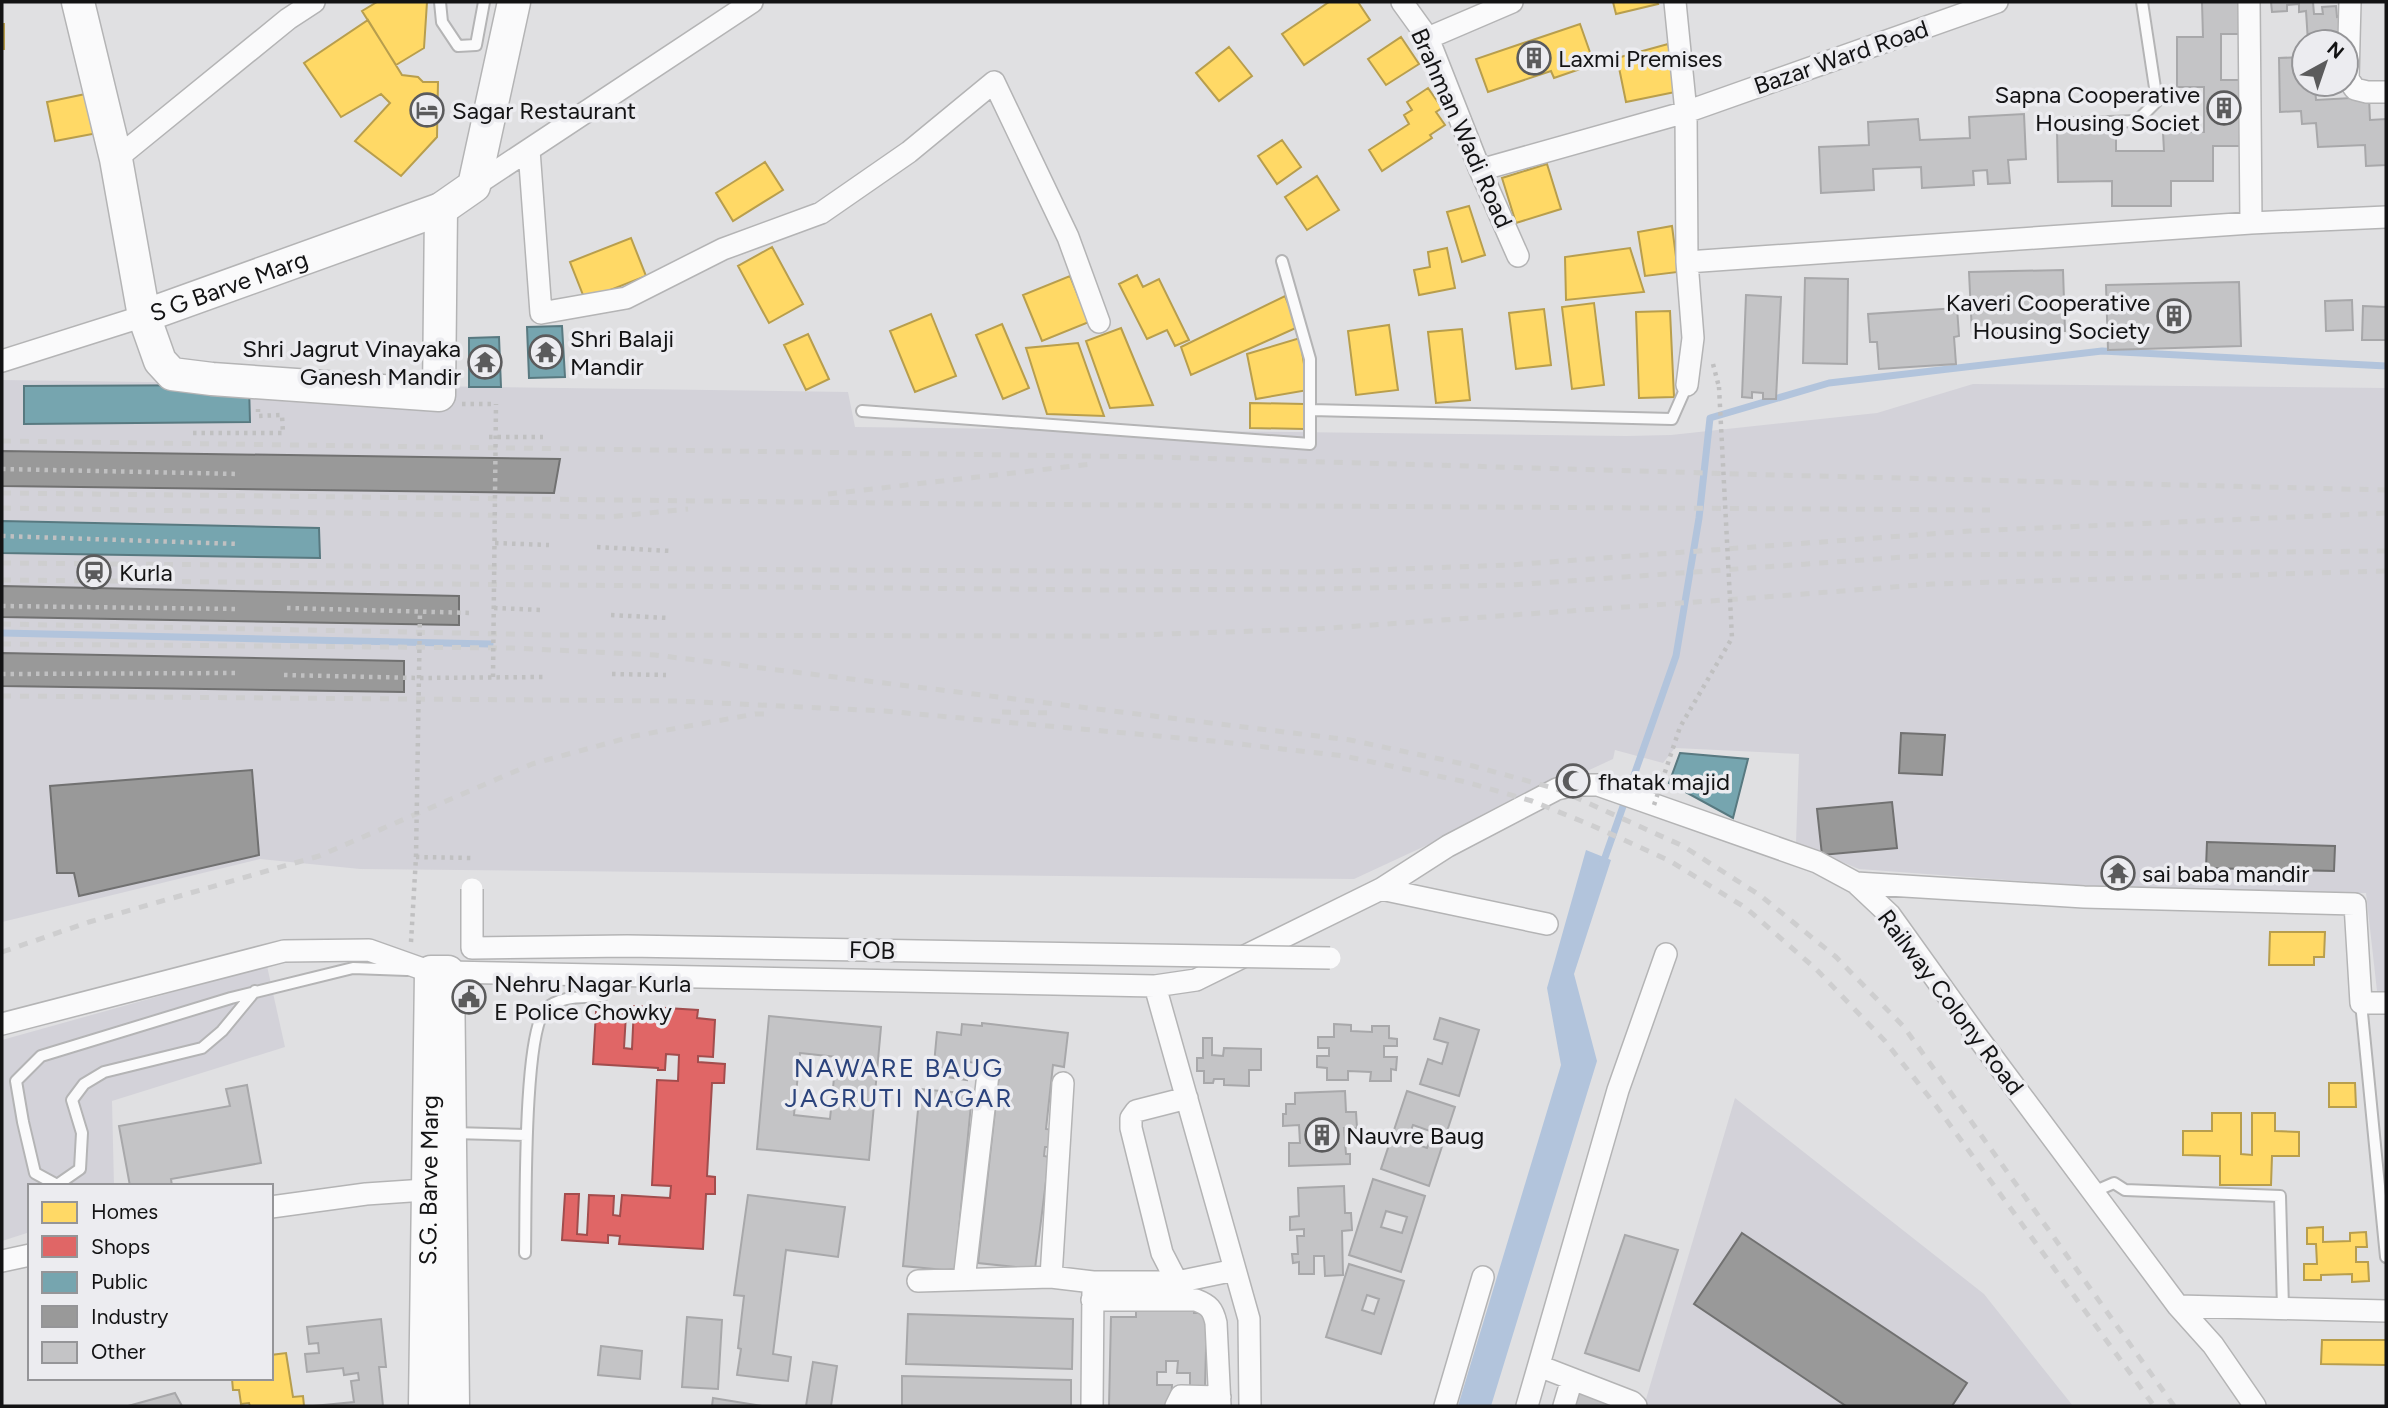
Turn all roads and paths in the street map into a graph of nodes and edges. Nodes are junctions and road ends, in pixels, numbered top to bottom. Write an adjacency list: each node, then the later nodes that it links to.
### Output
1 (78, 2): 21 (street, S G Barve Marg)
2 (314, 2): 21 (street)
3 (442, 2): 15 (lane)
4 (484, 2): 15 (lane)
5 (514, 2): 16 (street)
6 (752, 2): 20 (street)
7 (1402, 2): 14 (street, Brahman Wadi Road)
8 (1512, 2): 14 (street)
9 (1675, 2): 18 (street)
10 (1997, 2): 18 (street, Bazar Ward Road)
11 (2142, 2): 19 (lane)
12 (2249, 2): 26 (street)
13 (2350, 2): 17 (street)
14 (1428, 38): 22 (street, Brahman Wadi Road)
15 (476, 45): 16 (lane)
16 (491, 64): 23 (street)
17 (2386, 92)
18 (1686, 112): 22 (street, Bazar Ward Road); 29 (street)
19 (2051, 124)
20 (529, 150): 23 (street); 31 (street)
21 (116, 159): 30 (street, S G Barve Marg)
22 (1480, 170): 27 (street, Brahman Wadi Road)
23 (474, 186): 24 (street, S G Barve Marg)
24 (441, 209): 30 (street, S G Barve Marg); 30 (street)
25 (2386, 217): 26 (street)
26 (2250, 223): 29 (street)
27 (1518, 256)
28 (1282, 261): 37 (lane)
29 (1687, 262): 33 (street)
30 (144, 316): 32 (street)
31 (1099, 322)
32 (2, 361)
33 (1687, 385): 37 (lane)
34 (1719, 387): 67 (path, bridge)
35 (257, 404): 39 (path)
36 (496, 404): 45 (path, bridge)
37 (1311, 410): 38 (lane)
38 (862, 411)
39 (193, 433)
40 (489, 437): 41 (path)
41 (543, 437)
42 (2, 469): 43 (path)
43 (240, 474)
44 (2, 536): 46 (path)
45 (495, 543): 47 (path); 52 (path, bridge)
46 (239, 544)
47 (549, 545)
48 (597, 547): 49 (path)
49 (671, 551)
50 (2, 606): 53 (path)
51 (286, 608): 55 (path)
52 (494, 608): 54 (path); 64 (path, bridge)
53 (237, 609)
54 (542, 610)
55 (420, 612): 56 (path); 66 (path, bridge)
56 (473, 612)
57 (611, 615): 58 (path)
58 (668, 618)
59 (236, 673): 60 (path)
60 (2, 674)
61 (612, 674): 62 (path)
62 (666, 675)
63 (284, 676): 66 (path)
64 (493, 677): 65 (path); 66 (path)
65 (543, 677)
66 (419, 678): 68 (path, bridge)
67 (1651, 804): 70 (street, Railway Colony Road); 72 (street, Railway Colony Road)
68 (416, 857): 69 (path); 76 (path)
69 (472, 858)
70 (1856, 883): 80 (street); 91 (street, Railway Colony Road)
71 (472, 889): 75 (street, FOB, bridge)
72 (1381, 889): 73 (street); 77 (street, Railway Colony Road)
73 (1547, 924)
74 (1666, 954): 107 (street)
75 (1330, 958)
76 (430, 969): 77 (street, Railway Colony Road); 78 (lane); 82 (street, Railway Colony Road); 86 (street); 90 (street, S.G. Barve Marg)
77 (1155, 986): 85 (street)
78 (255, 992): 88 (lane); 89 (lane)
79 (602, 996): 87 (lane)
80 (2361, 1003): 81 (street); 95 (lane)
81 (2386, 1003)
82 (2, 1024)
83 (988, 1074): 100 (street)
84 (1063, 1083): 98 (street)
85 (1187, 1098): 97 (street); 102 (street)
86 (450, 1132): 87 (lane); 90 (street)
87 (526, 1135): 93 (lane)
88 (55, 1184)
89 (58, 1184)
90 (439, 1189): 92 (street); 110 (street, S.G. Barve Marg); 111 (street)
91 (2093, 1192): 104 (street, Railway Colony Road); 105 (lane)
92 (273, 1207)
93 (525, 1253)
94 (28, 1255): 96 (street)
95 (2386, 1257)
96 (2, 1261)
97 (1235, 1270): 102 (street); 114 (street)
98 (1051, 1277): 100 (street); 103 (street)
99 (1483, 1278): 115 (street)
100 (964, 1280): 101 (street)
101 (918, 1281)
102 (1177, 1282): 103 (street)
103 (1092, 1291): 109 (street); 112 (street)
104 (2178, 1306): 105 (street); 119 (street, Railway Colony Road)
105 (2283, 1308): 106 (street)
106 (2386, 1311)
107 (1539, 1366): 108 (street); 116 (street)
108 (1572, 1379): 117 (street); 118 (street)
109 (1220, 1402): 113 (street)
110 (425, 1406)
111 (453, 1406)
112 (1092, 1406)
113 (1176, 1406)
114 (1250, 1406)
115 (1445, 1406)
116 (1527, 1406)
117 (1564, 1406)
118 (1636, 1406)
119 (2255, 1406)

